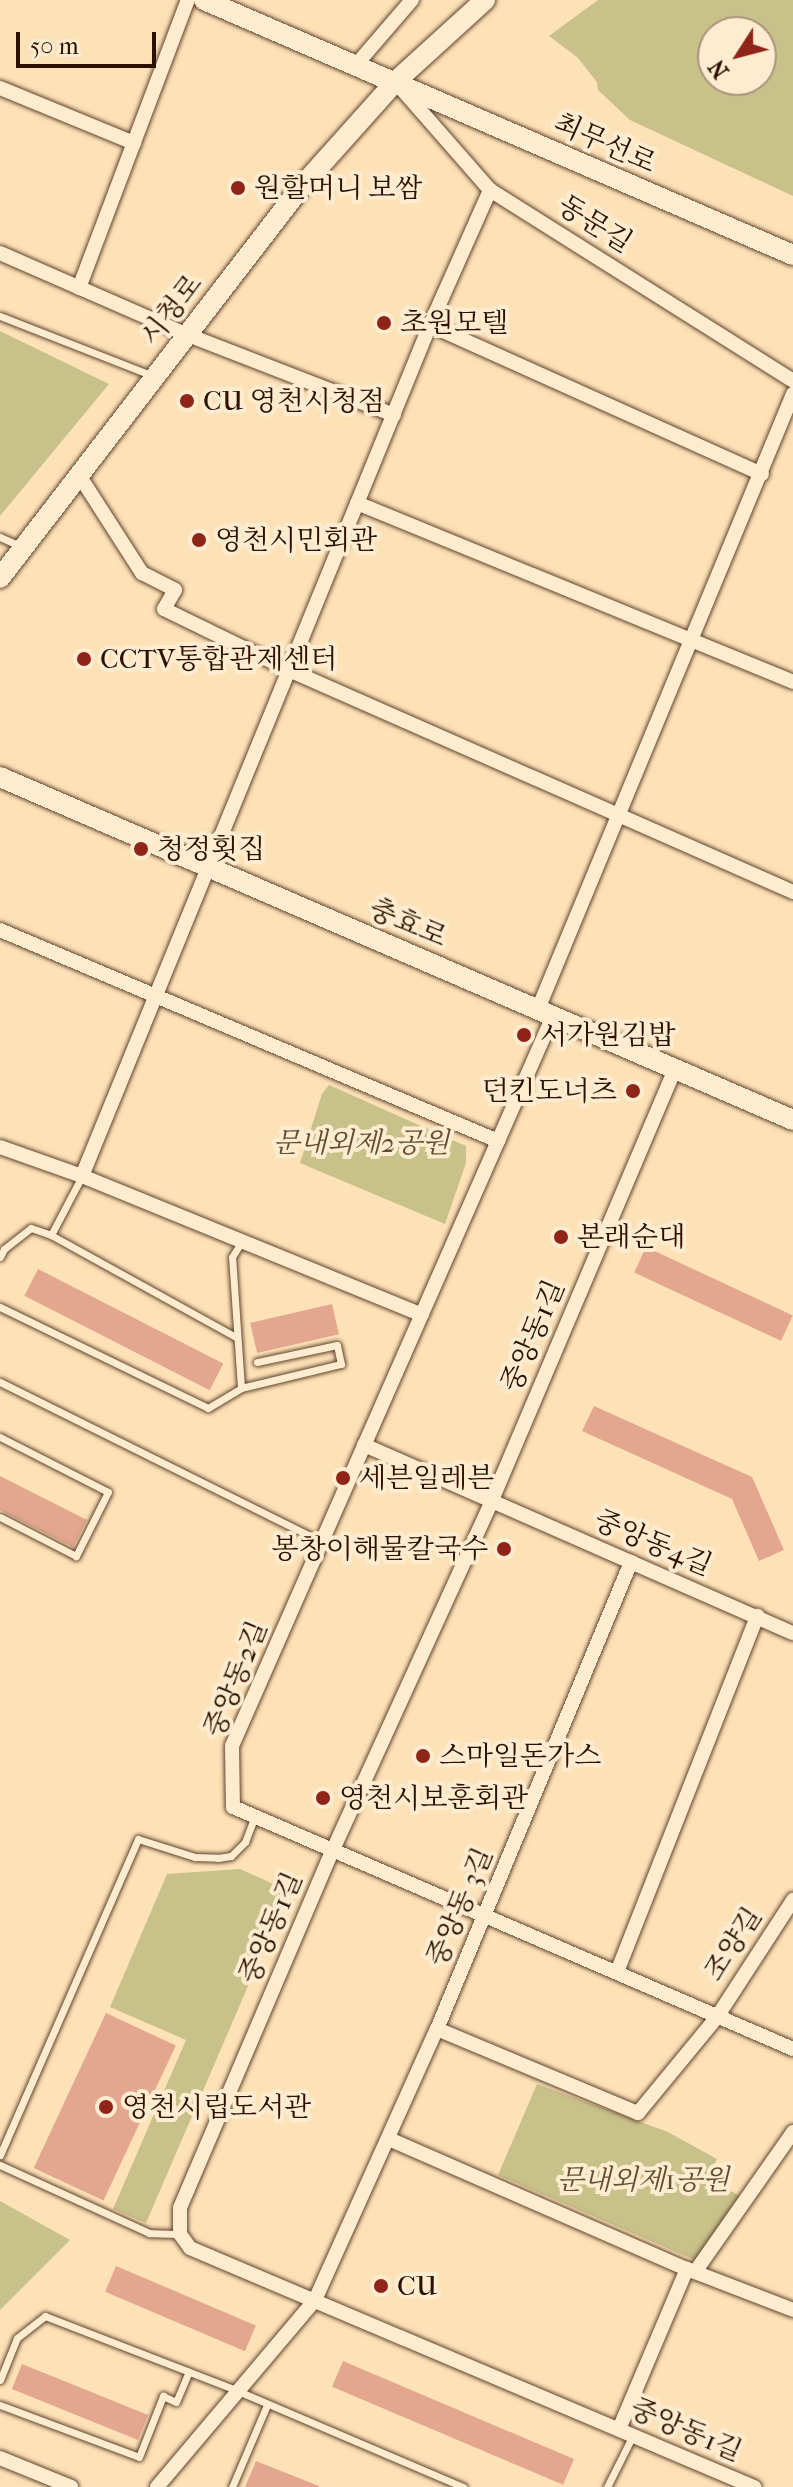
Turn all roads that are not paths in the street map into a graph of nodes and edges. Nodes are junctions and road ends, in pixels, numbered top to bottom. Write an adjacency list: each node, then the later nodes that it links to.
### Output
1 (188, 0): 8 (street)
2 (204, 0): 5 (street, 최무선로)
3 (412, 0): 5 (street)
4 (485, 0): 6 (street, 시청로)
5 (356, 65): 6 (street, 최무선로)
6 (395, 82): 9 (street, 동문길); 11 (street, 최무선로); 15 (street, 시청로)
7 (0, 88): 8 (street)
8 (134, 143): 12 (street)
9 (490, 190): 14 (street); 17 (street, 동문길)
10 (0, 253): 12 (street)
11 (793, 255)
12 (79, 288): 15 (street)
13 (0, 316): 16 (lane)
14 (430, 325): 19 (street); 20 (street)
15 (188, 335): 16 (street, 시청로); 19 (street)
16 (155, 377): 21 (street, 시청로)
17 (793, 381)
18 (793, 394): 20 (street, 중앙동2길)
19 (394, 415): 22 (street)
20 (762, 474): 26 (street, 중앙동2길)
21 (79, 475): 24 (street, 시청로); 27 (street)
22 (357, 503): 26 (street); 27 (street)
23 (0, 537): 24 (lane)
24 (24, 548): 25 (street, 시청로)
25 (0, 578)
26 (692, 641): 28 (street); 30 (street, 중앙동2길)
27 (289, 670): 30 (street); 31 (street)
28 (793, 682)
29 (0, 777): 31 (street, 충효로)
30 (619, 815): 32 (street); 35 (street, 중앙동2길)
31 (209, 868): 34 (street); 35 (street, 충효로)
32 (793, 892)
33 (0, 930): 34 (street)
34 (153, 995): 38 (street); 40 (street)
35 (545, 1013): 36 (street, 충효로); 38 (street, 중앙동2길)
36 (675, 1069): 37 (street, 충효로); 52 (street, 중앙동1길)
37 (793, 1120)
38 (498, 1141): 45 (street, 중앙동2길)
39 (0, 1147): 40 (street)
40 (82, 1176): 41 (lane); 42 (street)
41 (51, 1235): 43 (lane); 46 (lane)
42 (242, 1241): 45 (street); 46 (lane)
43 (0, 1257)
44 (0, 1307): 49 (lane)
45 (422, 1315): 51 (street, 중앙동2길)
46 (236, 1337): 49 (lane)
47 (257, 1362): 49 (lane)
48 (0, 1382): 54 (lane)
49 (241, 1388)
50 (0, 1437): 53 (lane)
51 (364, 1445): 52 (street, 중앙동4길); 54 (street, 중앙동2길)
52 (491, 1503): 55 (street, 중앙동4길); 59 (street, 중앙동1길)
53 (0, 1517)
54 (322, 1542): 58 (street, 중앙동2길)
55 (631, 1562): 56 (street, 중앙동4길); 61 (street, 중앙동 3길)
56 (757, 1616): 57 (street, 중앙동4길); 62 (street)
57 (793, 1633)
58 (255, 1816): 59 (street, 중앙동2길); 68 (lane)
59 (333, 1849): 61 (street, 중앙동2길); 70 (street, 중앙동1길)
60 (793, 1900): 63 (street, 조양길)
61 (485, 1915): 62 (street, 중앙동2길); 64 (street, 중앙동 3길)
62 (617, 1972): 63 (street, 중앙동2길)
63 (717, 2017): 64 (street, 조양길); 65 (street, 중앙동2길)
64 (437, 2029): 67 (street, 중앙동 3길)
65 (793, 2049)
66 (793, 2132): 71 (street)
67 (389, 2139): 71 (street); 72 (street, 중앙동 3길)
68 (0, 2155)
69 (0, 2165): 70 (lane)
70 (180, 2234): 72 (street, 중앙동1길)
71 (691, 2271): 73 (street); 79 (street)
72 (315, 2300): 76 (street, 중앙동 3길); 79 (street, 중앙동1길)
73 (793, 2310)
74 (189, 2372): 75 (lane); 76 (lane); 77 (lane)
75 (0, 2380)
76 (238, 2391): 78 (lane); 82 (street, 중앙동 3길)
77 (0, 2405)
78 (267, 2405): 83 (lane); 84 (lane)
79 (626, 2432): 85 (lane); 86 (street, 중앙동1길)
80 (0, 2458): 81 (street)
81 (71, 2487)
82 (157, 2487)
83 (232, 2487)
84 (463, 2487)
85 (607, 2487)
86 (754, 2487)

